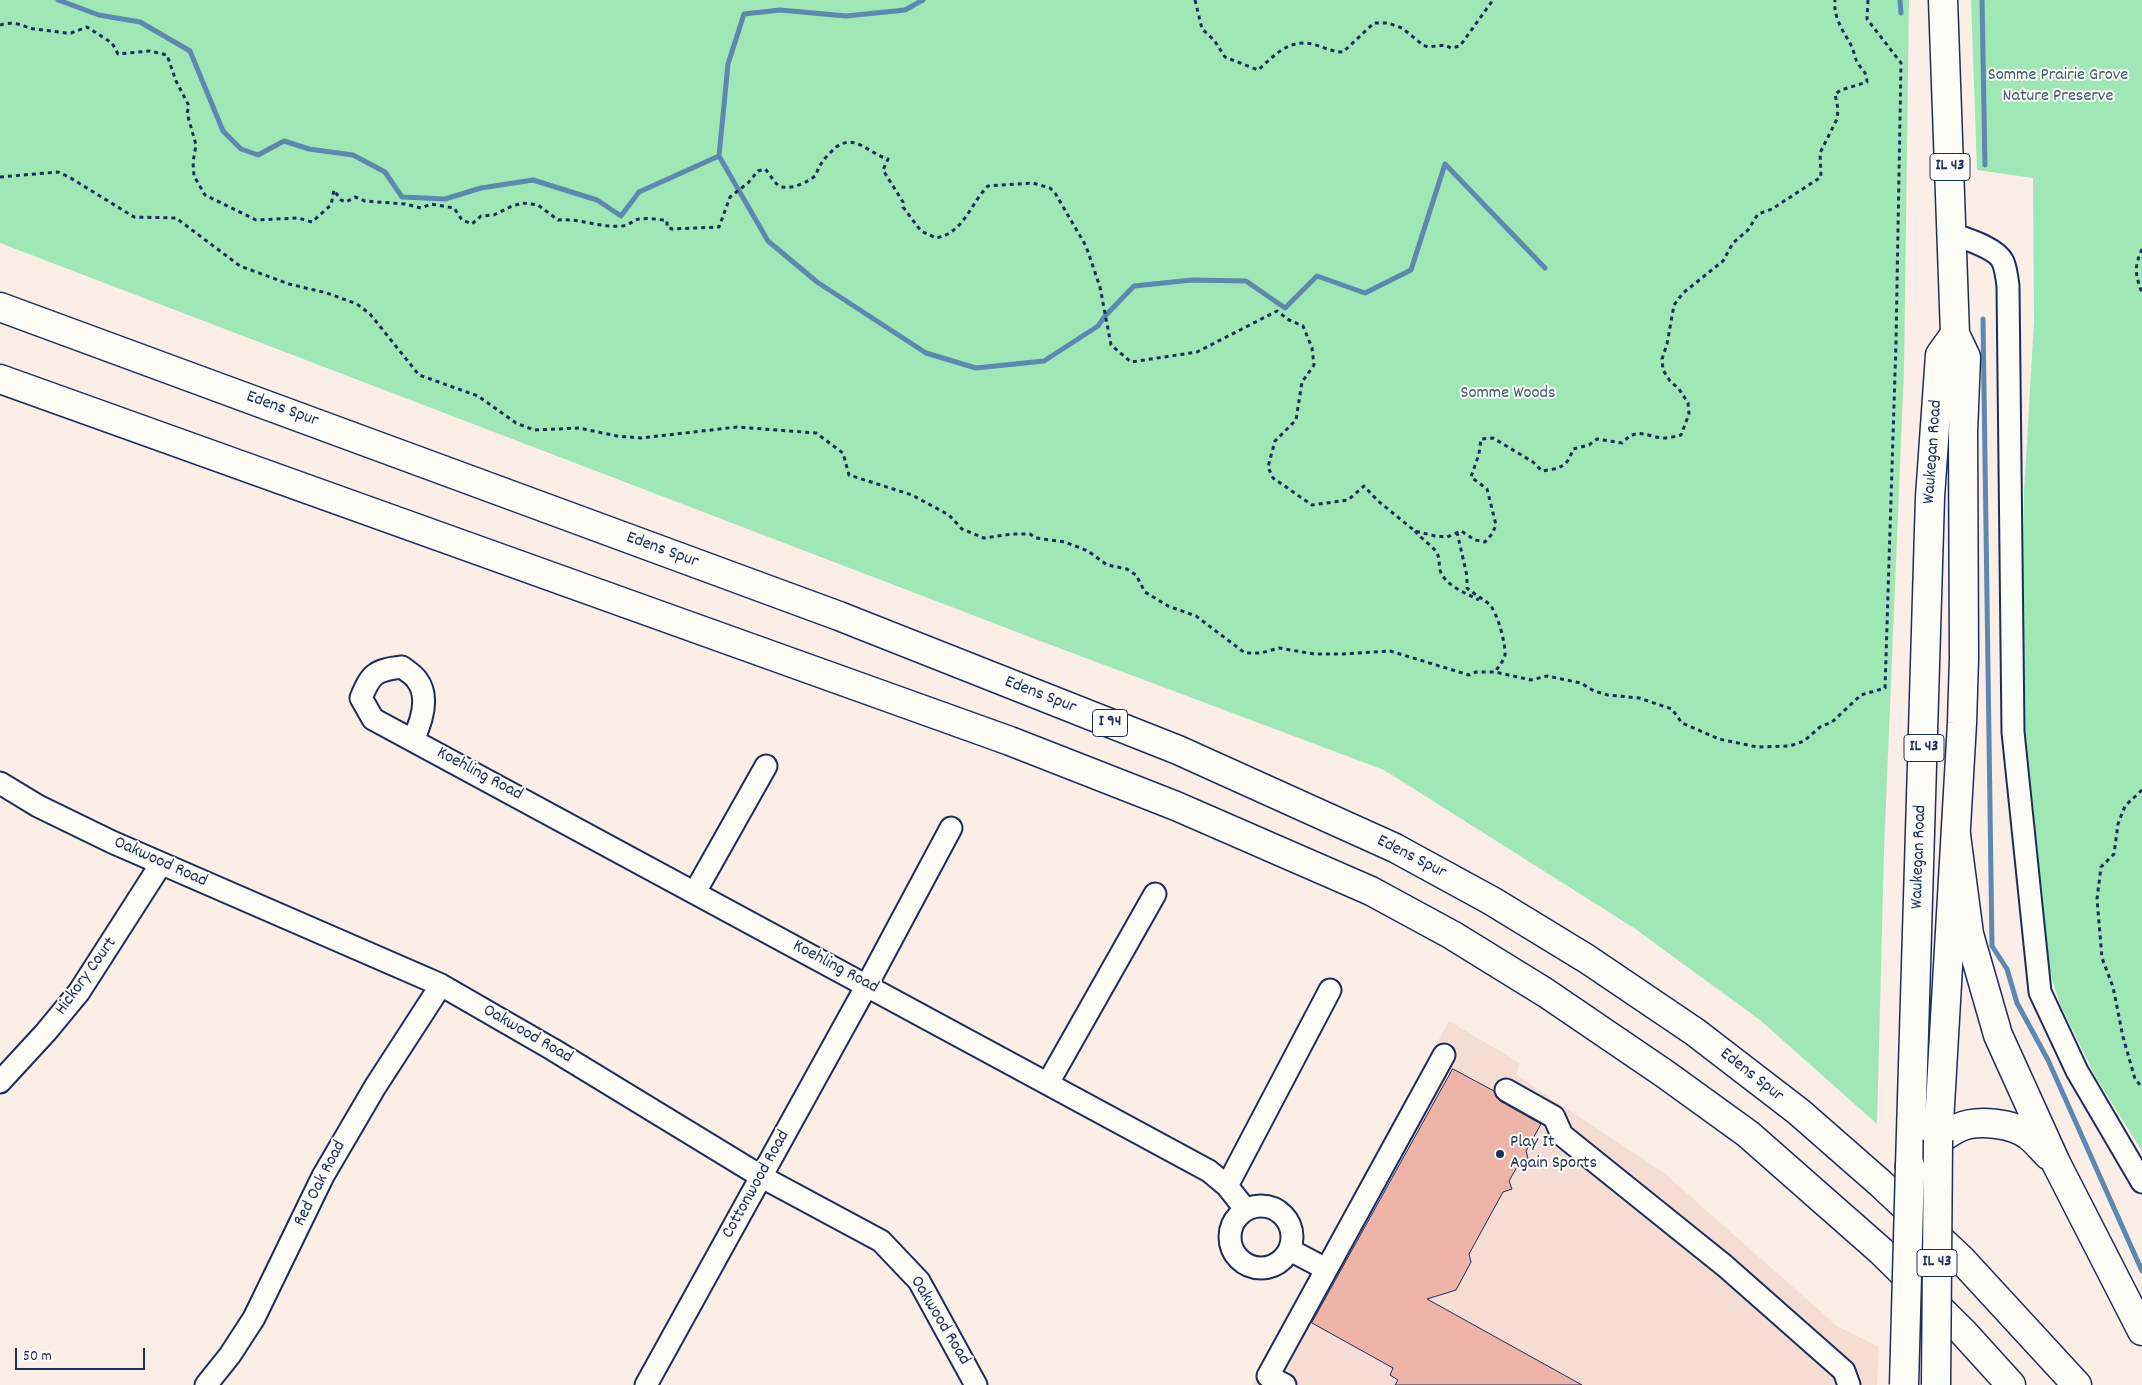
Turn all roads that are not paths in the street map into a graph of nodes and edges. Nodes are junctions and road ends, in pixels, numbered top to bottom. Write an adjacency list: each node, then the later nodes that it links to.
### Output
1 (1942, 0): 2 (main road, Waukegan Road / IL 43)
2 (1952, 234): 4 (main road, Waukegan Road / IL 43); 25 (street)
3 (0, 308): 39 (main road, Edens Spur / I 94)
4 (1955, 334): 10 (main road, Waukegan Road / IL 43); 23 (main road, Waukegan Road / IL 43)
5 (0, 379): 38 (main road)
6 (413, 740): 12 (street, Koehling Road)
7 (766, 766): 12 (street)
8 (0, 784): 11 (street, Oakwood Road)
9 (951, 828): 15 (street, Cottonwood Road)
10 (1956, 835): 21 (main road, Waukegan Road / IL 43); 22 (main road)
11 (162, 864): 14 (street, Oakwood Road); 18 (street, Hickory Court)
12 (695, 892): 15 (street, Koehling Road)
13 (1155, 894): 19 (street)
14 (441, 985): 24 (street, Oakwood Road); 31 (street, Red Oak Road)
15 (867, 985): 19 (street, Koehling Road); 24 (street, Cottonwood Road)
16 (1330, 990): 26 (street)
17 (1444, 1055): 29 (street)
18 (0, 1082)
19 (1048, 1083): 26 (street, Koehling Road)
20 (1506, 1090): 35 (street)
21 (1938, 1140): 22 (main road); 23 (main road); 37 (main road, Waukegan Road / IL 43, bridge)
22 (2056, 1163): 30 (main road)
23 (1910, 1166): 36 (main road, Waukegan Road / IL 43, bridge)
24 (762, 1177): 32 (street, Cottonwood Road); 33 (street, Oakwood Road)
25 (2142, 1182)
26 (1227, 1186): 27 (street, Koehling Road)
27 (1246, 1210): 28 (street); 28 (street)
28 (1290, 1250): 29 (street)
29 (1326, 1269): 34 (street)
30 (2142, 1331)
31 (206, 1385)
32 (646, 1385)
33 (976, 1385)
34 (1285, 1385)
35 (1850, 1385)
36 (1904, 1385)
37 (1936, 1385)
38 (2011, 1385)
39 (2077, 1385)

